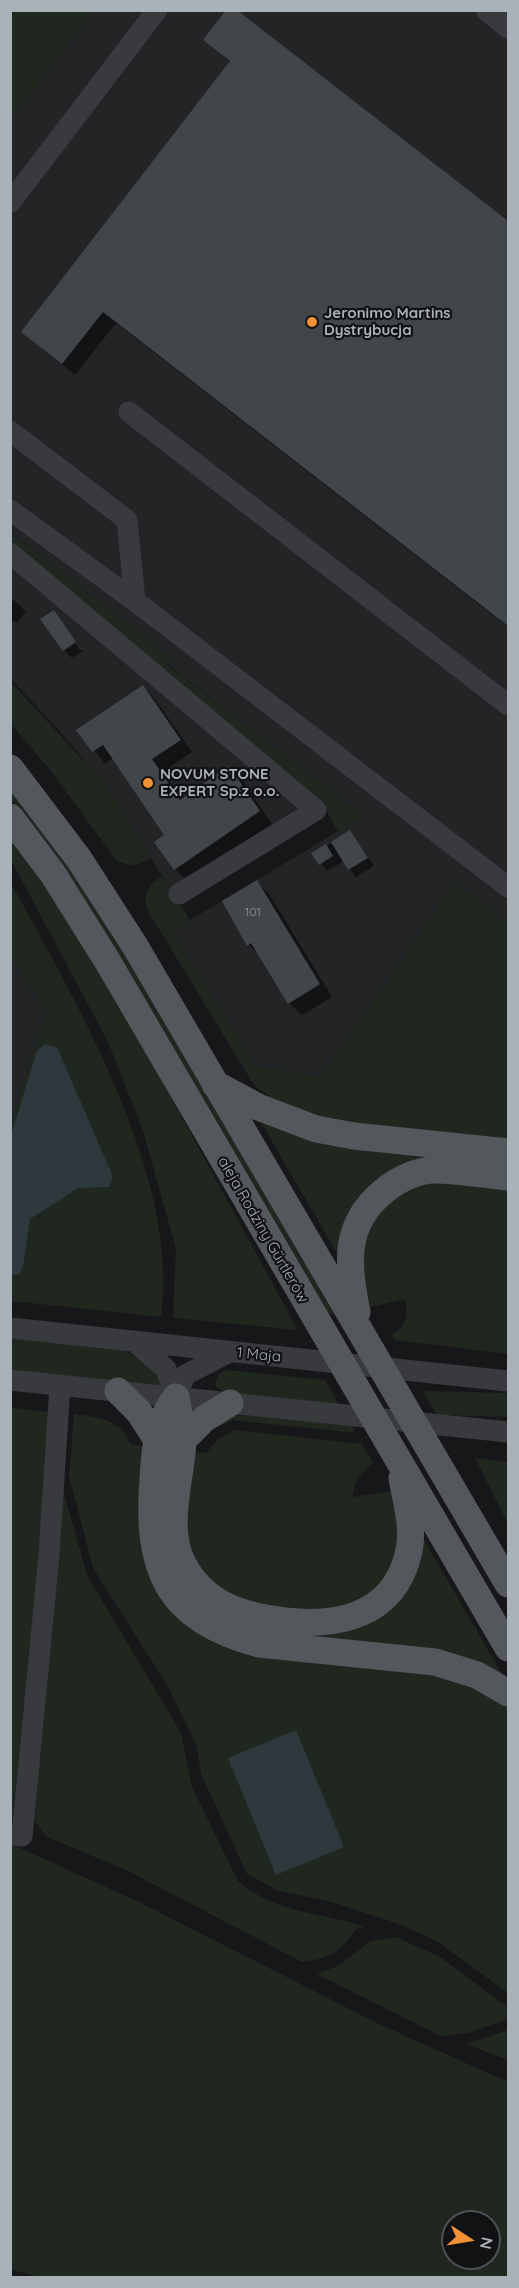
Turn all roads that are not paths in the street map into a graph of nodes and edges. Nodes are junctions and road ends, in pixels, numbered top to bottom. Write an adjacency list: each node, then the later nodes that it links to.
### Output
1 (157, 10): 4 (street)
2 (486, 10): 3 (street)
3 (508, 28)
4 (10, 203)
5 (129, 412): 10 (street)
6 (10, 431): 9 (street)
7 (10, 510): 9 (street)
8 (10, 553): 14 (street)
9 (135, 601): 13 (street)
10 (508, 705)
11 (10, 768): 15 (main road)
12 (10, 817): 31 (main road, aleja Rodziny Gürtlerów)
13 (508, 887)
14 (179, 894)
15 (214, 1083): 16 (main road); 19 (main road)
16 (508, 1152)
17 (508, 1177): 19 (main road)
18 (10, 1328): 20 (street, 1 Maja)
19 (361, 1331): 32 (main road)
20 (134, 1341): 21 (street, 1 Maja); 26 (street)
21 (230, 1352): 23 (street, 1 Maja); 26 (street)
22 (10, 1380): 24 (street)
23 (508, 1381)
24 (60, 1385): 25 (street); 35 (street)
25 (118, 1391): 26 (street); 29 (main road)
26 (176, 1397): 27 (street); 29 (main road); 30 (main road)
27 (230, 1403): 28 (street); 30 (main road)
28 (508, 1432)
29 (155, 1437): 34 (main road)
30 (183, 1440): 31 (main road)
31 (400, 1465): 33 (main road, aleja Rodziny Gürtlerów)
32 (508, 1584)
33 (508, 1648)
34 (508, 1693)
35 (10, 1835)

